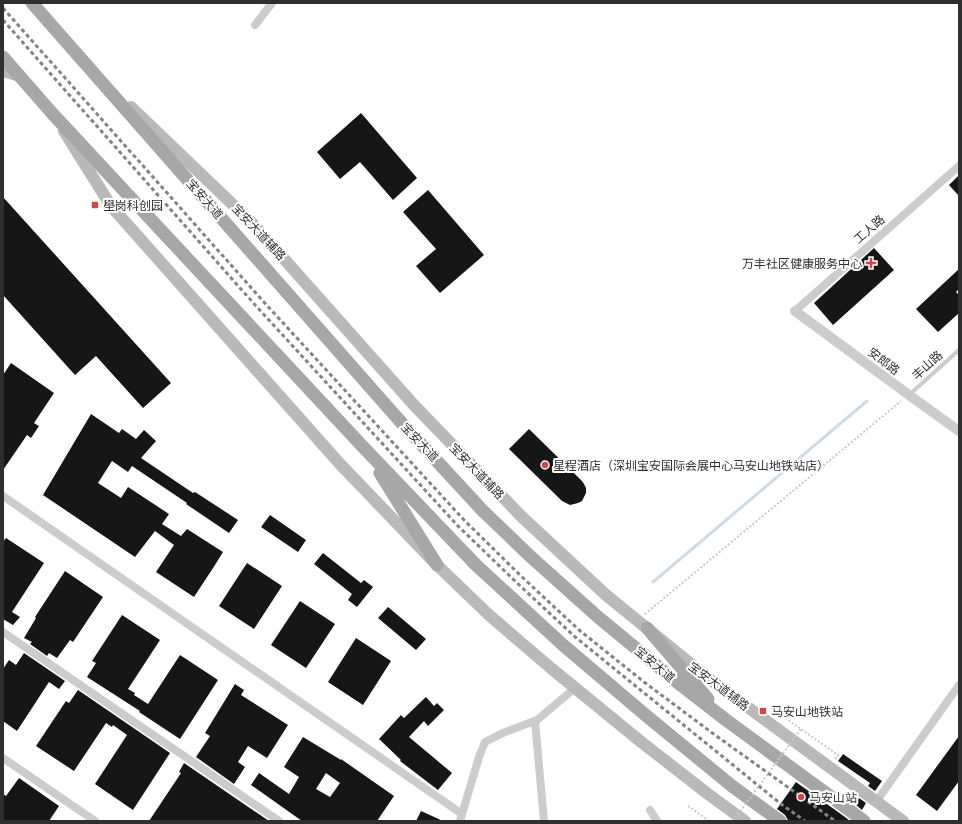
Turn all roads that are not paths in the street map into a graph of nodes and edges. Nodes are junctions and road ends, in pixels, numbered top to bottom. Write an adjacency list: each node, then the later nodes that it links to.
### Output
1 (272, 3): 3 (street)
2 (37, 6): 6 (main road, 宝安大道)
3 (255, 25)
4 (3, 57): 7 (main road)
5 (3, 71): 7 (main road)
6 (95, 74): 17 (main road, 宝安大道辅路); 21 (main road, 宝安大道)
7 (20, 76): 8 (main road)
8 (51, 112): 14 (main road); 16 (main road)
9 (959, 166): 10 (street, 工人路)
10 (795, 311): 12 (street, 安郎路)
11 (959, 350): 12 (lane, 丰山路)
12 (908, 395): 13 (street, 安郎路)
13 (959, 430)
14 (365, 449): 16 (main road); 32 (main road)
15 (3, 496): 26 (street)
16 (437, 565): 20 (main road)
17 (645, 622): 21 (main road); 24 (main road, 宝安大道辅路)
18 (3, 632): 28 (street)
19 (959, 685): 24 (street)
20 (575, 688): 22 (street); 31 (main road)
21 (726, 720): 33 (main road, 宝安大道)
22 (535, 721): 26 (street); 29 (street)
23 (3, 758): 27 (street)
24 (876, 802): 34 (main road, 宝安大道辅路)
25 (650, 810): 30 (street)
26 (461, 818)
27 (95, 821)
28 (279, 821)
29 (544, 821)
30 (657, 821)
31 (745, 821)
32 (780, 821)
33 (864, 821)
34 (903, 821)

